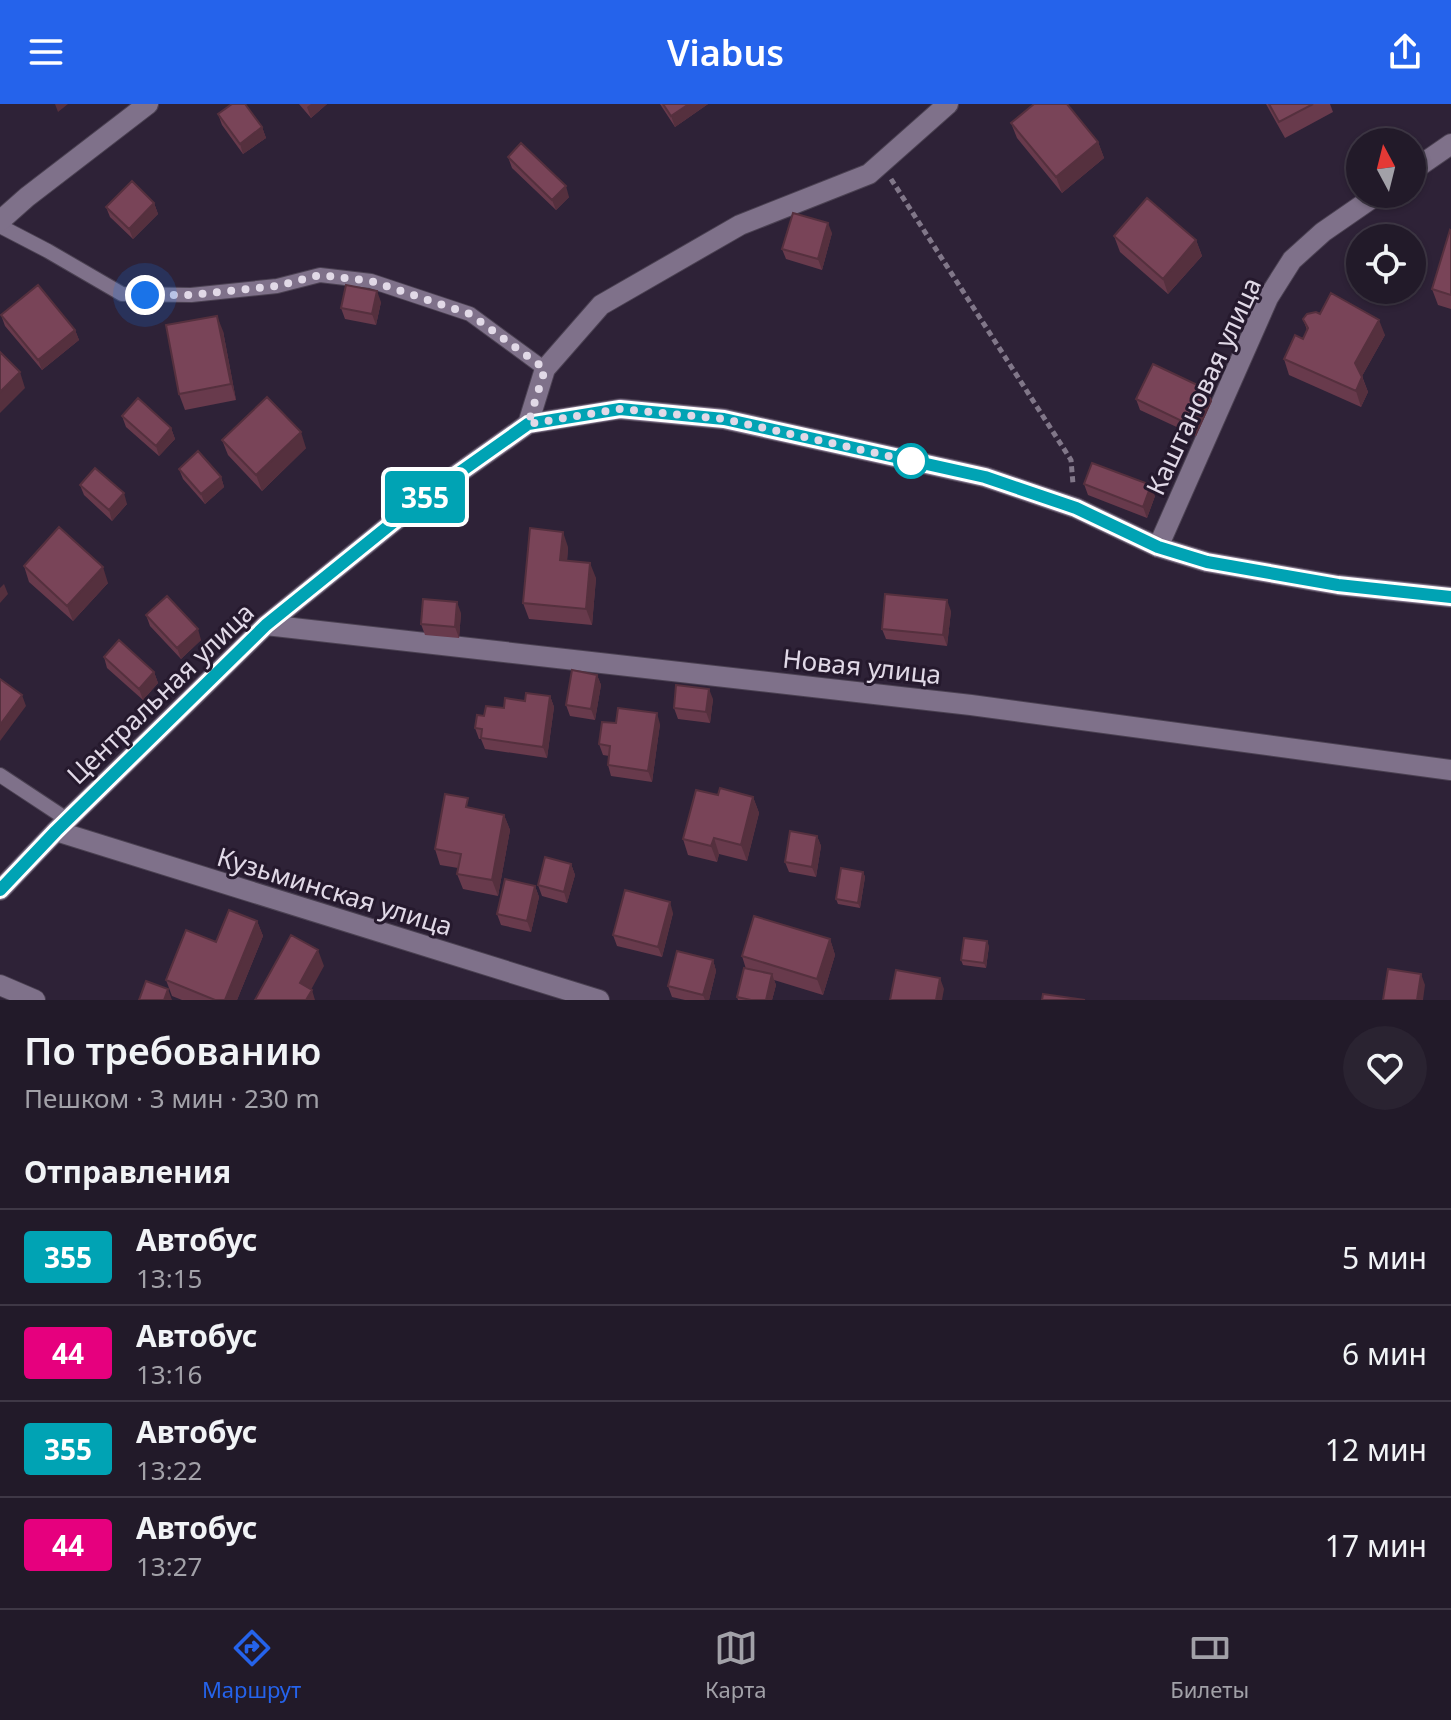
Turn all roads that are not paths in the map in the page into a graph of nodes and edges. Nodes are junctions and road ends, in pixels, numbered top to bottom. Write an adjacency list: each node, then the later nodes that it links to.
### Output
1 (148, 104): 6 (street)
2 (948, 104): 7 (street)
3 (1451, 144): 4 (street)
4 (1426, 161)
5 (1358, 208): 9 (street, Каштановая улица)
6 (0, 224): 7 (lane)
7 (545, 369): 8 (street)
8 (528, 424): 9 (street, Центральная улица); 11 (street, Центральная улица)
9 (1158, 547): 10 (street, Центральная улица)
10 (1451, 597)
11 (266, 625): 12 (street, Новая улица); 14 (street, Центральная улица)
12 (1451, 770)
13 (0, 775): 14 (lane)
14 (62, 826): 15 (street, Центральная улица); 18 (street, Кузьминская улица)
15 (0, 890)
16 (0, 985): 17 (street)
17 (35, 1000)
18 (599, 1000)

